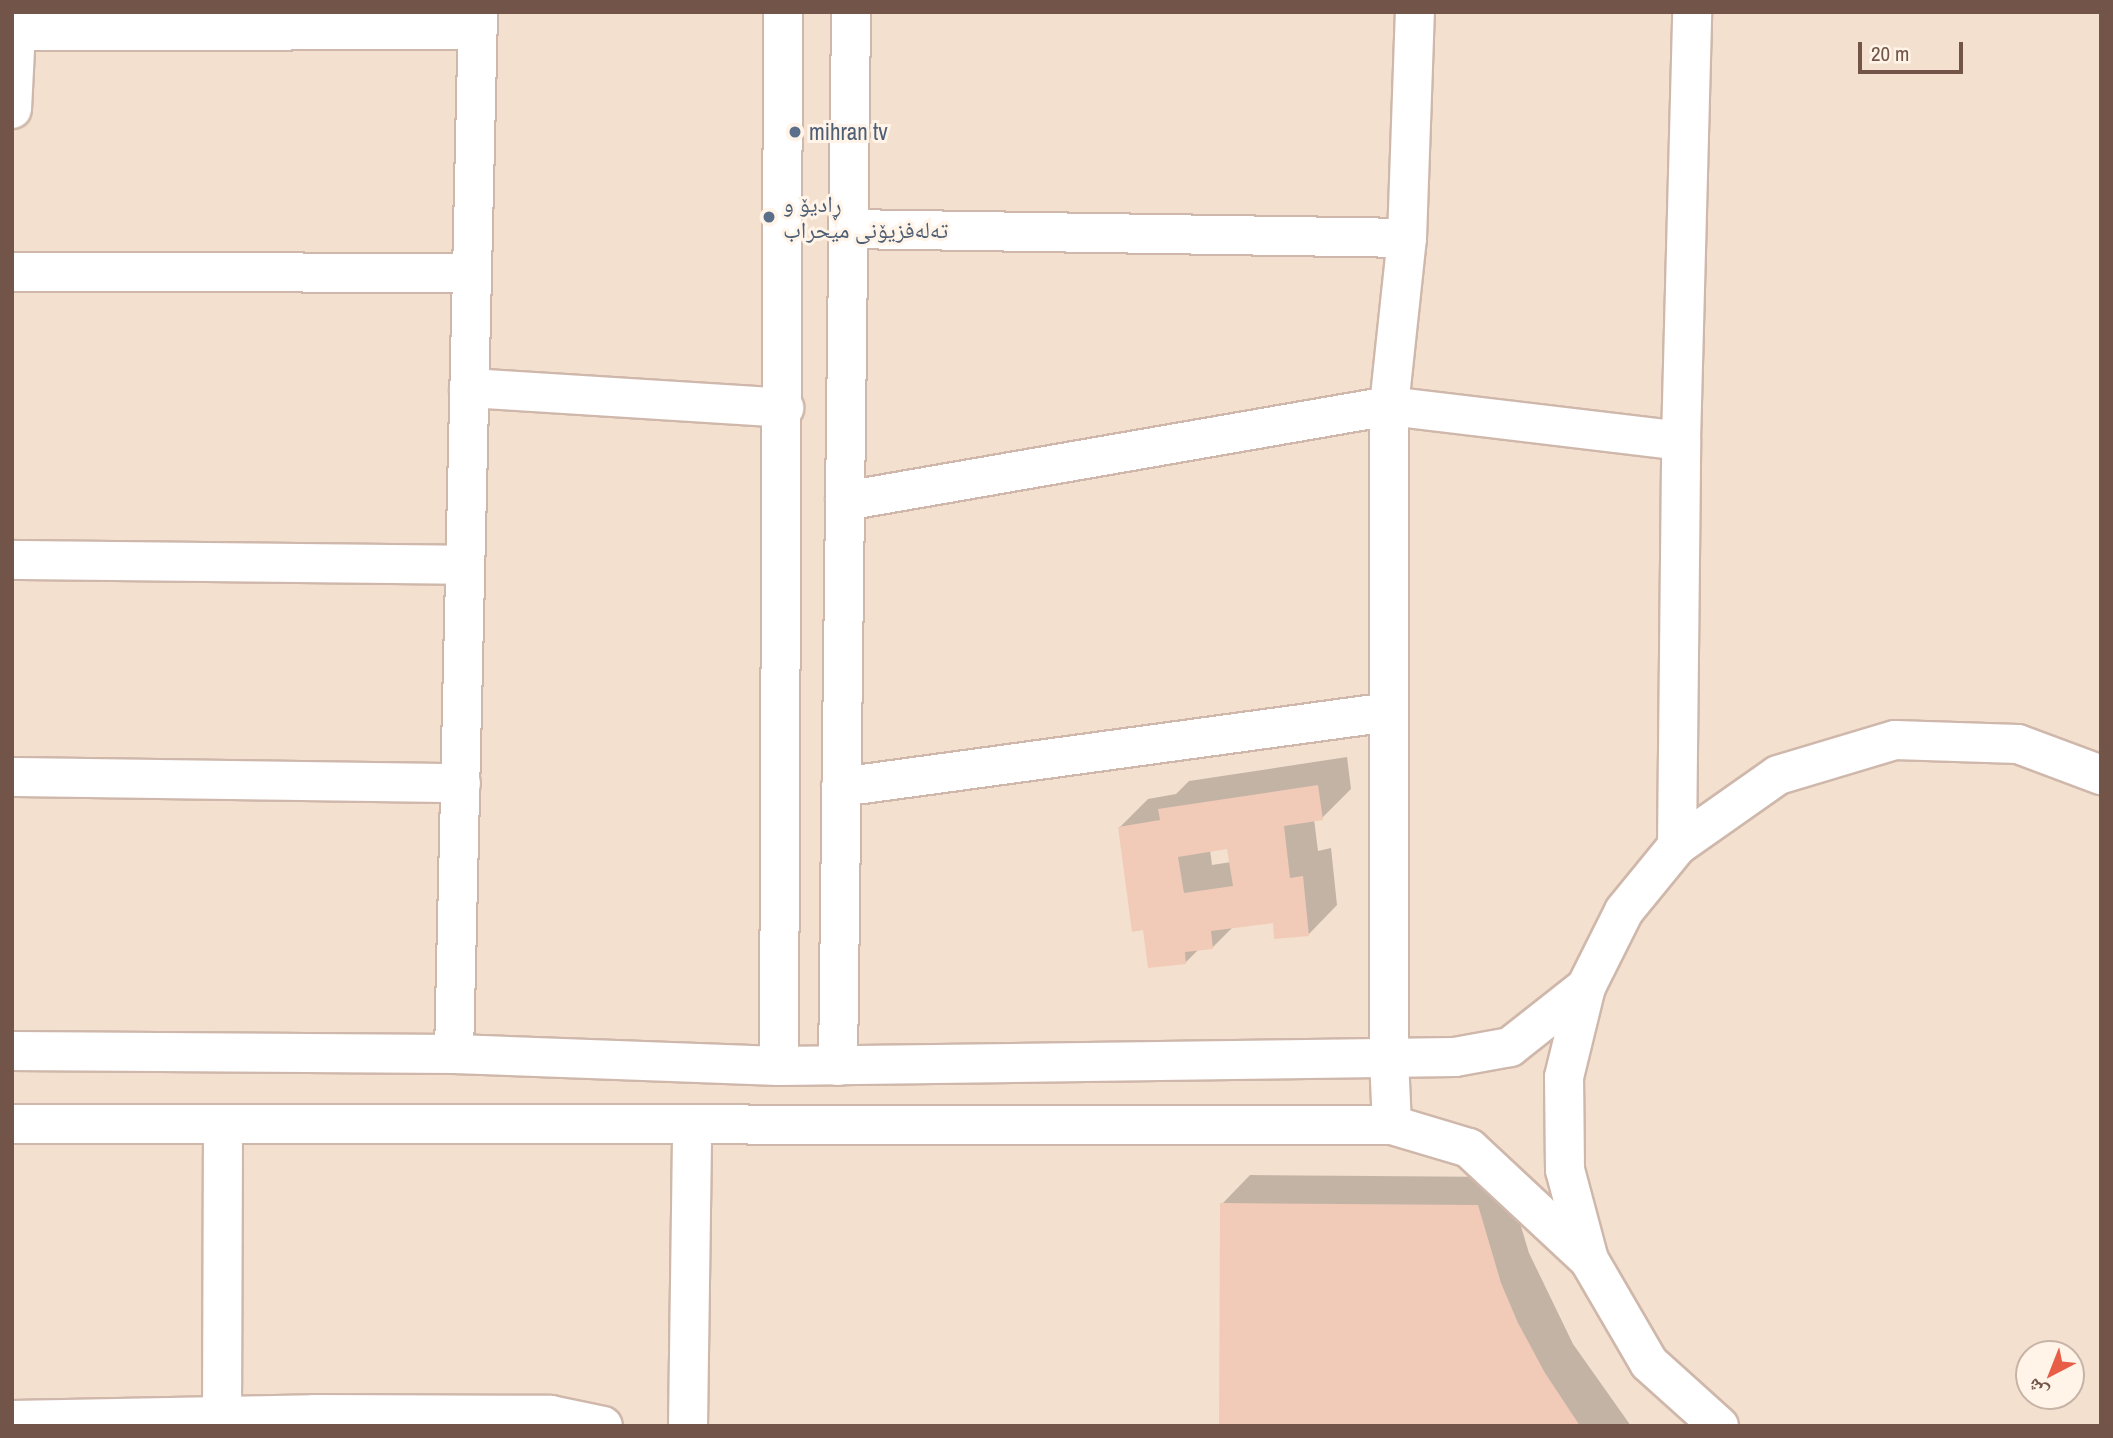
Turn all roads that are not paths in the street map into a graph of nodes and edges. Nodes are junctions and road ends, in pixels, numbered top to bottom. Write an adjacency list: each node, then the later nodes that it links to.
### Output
1 (783, 12): 14 (street)
2 (851, 12): 8 (street)
3 (1415, 12): 9 (street)
4 (1692, 12): 15 (street)
5 (477, 21): 6 (street); 11 (street)
6 (14, 31): 7 (street)
7 (12, 108)
8 (848, 229): 9 (street); 16 (street)
9 (1407, 238): 13 (street)
10 (12, 272): 11 (street)
11 (472, 274): 12 (street)
12 (469, 388): 14 (street); 18 (street)
13 (1389, 406): 15 (street); 16 (street); 19 (street)
14 (784, 408): 29 (street)
15 (1681, 441): 24 (street)
16 (845, 501): 23 (street)
17 (12, 561): 18 (street)
18 (465, 565): 22 (street)
19 (1389, 712): 23 (street); 28 (street)
20 (2101, 775): 24 (street)
21 (12, 777): 22 (street)
22 (461, 783): 27 (street)
23 (841, 787): 30 (street)
24 (1677, 846): 25 (street)
25 (1586, 987): 28 (street); 35 (street)
26 (12, 1051): 27 (street)
27 (454, 1054): 29 (street)
28 (1389, 1059): 30 (street); 33 (street)
29 (779, 1066): 30 (street)
30 (838, 1066)
31 (12, 1124): 34 (street)
32 (692, 1124): 33 (street); 34 (street); 40 (street)
33 (1392, 1125): 35 (street)
34 (223, 1126): 36 (street)
35 (1589, 1260): 41 (street)
36 (222, 1416): 37 (street); 38 (street)
37 (12, 1420)
38 (314, 1420): 39 (street)
39 (603, 1426)
40 (688, 1426)
41 (1719, 1426)

